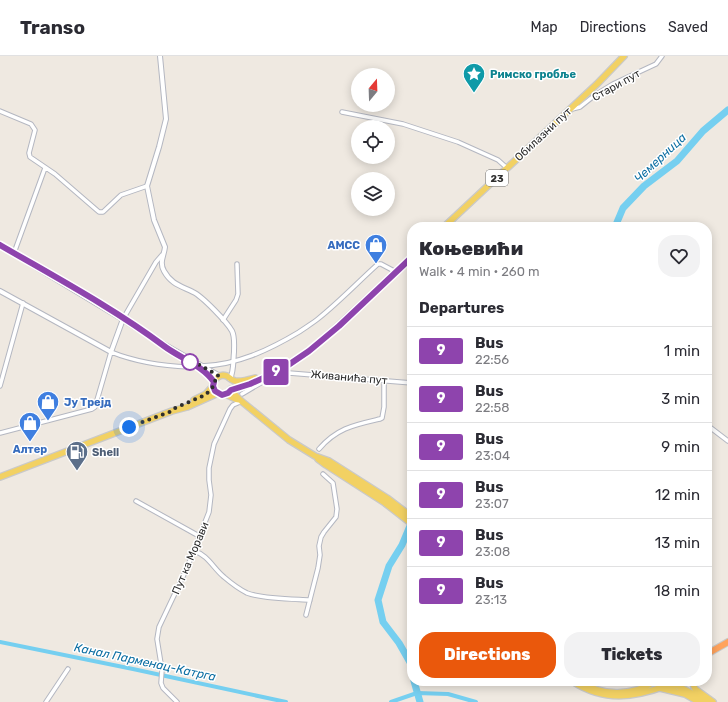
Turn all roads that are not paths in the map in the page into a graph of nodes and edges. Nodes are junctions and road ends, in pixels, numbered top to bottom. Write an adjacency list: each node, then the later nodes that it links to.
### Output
1 (160, 56): 9 (street)
2 (624, 56): 4 (main road, Обилазни пут / 23)
3 (662, 56): 4 (street, Стари пут)
4 (568, 110): 8 (main road, Обилазни пут / 23)
5 (0, 111): 7 (street)
6 (342, 112): 8 (street)
7 (45, 168): 9 (street); 12 (street)
8 (507, 168): 10 (main road, Обилазни пут / 23)
9 (147, 186): 13 (street)
10 (449, 222)
11 (0, 245): 12 (main road)
12 (14, 253): 19 (main road)
13 (162, 255): 19 (street); 20 (street)
14 (407, 262): 16 (main road)
15 (237, 264): 20 (street)
16 (396, 272): 22 (street); 25 (main road)
17 (0, 291): 18 (street)
18 (23, 303): 21 (street); 31 (street)
19 (123, 319): 21 (street); 24 (main road)
20 (224, 320): 22 (street)
21 (111, 352): 23 (street); 39 (street)
22 (233, 362): 24 (street); 26 (street)
23 (189, 367)
24 (200, 367): 26 (main road); 29 (main road)
25 (282, 370): 26 (main road); 27 (street, Живанића пут); 30 (main road); 35 (street, Живанића пут)
26 (226, 378): 29 (main road); 32 (main road)
27 (384, 381): 28 (street, Живанића пут); 41 (street)
28 (407, 383)
29 (213, 384): 33 (main road); 37 (main road)
30 (244, 385): 32 (main road); 35 (main road)
31 (0, 386)
32 (231, 390): 34 (main road); 35 (main road)
33 (218, 393): 34 (main road); 37 (main road)
34 (225, 394): 35 (main road)
35 (240, 398): 36 (street, Живанића пут); 45 (main road)
36 (230, 409): 48 (street, Пут ка Морави)
37 (172, 411): 43 (main road)
38 (712, 429): 40 (street)
39 (0, 433)
40 (728, 441)
41 (319, 449)
42 (323, 474): 50 (street)
43 (0, 477)
44 (136, 500): 48 (street)
45 (386, 500): 46 (main road); 47 (main road)
46 (407, 514)
47 (407, 519)
48 (199, 536): 49 (street, Пут ка Морави)
49 (194, 551): 50 (street); 68 (street, Пут ка Морави)
50 (310, 600): 51 (street)
51 (306, 615)
52 (728, 639): 54 (highway)
53 (728, 642): 55 (highway)
54 (712, 647)
55 (712, 651)
56 (68, 669): 67 (street)
57 (579, 686): 65 (main road)
58 (590, 686): 59 (main road)
59 (646, 686)
60 (662, 686): 65 (main road)
61 (673, 686): 62 (main road)
62 (678, 686): 66 (main road)
63 (686, 686): 66 (main road)
64 (694, 686): 71 (main road)
65 (659, 688): 69 (main road)
66 (695, 694): 70 (main road)
67 (46, 702)
68 (177, 702)
69 (699, 702)
70 (708, 702)
71 (713, 702)

